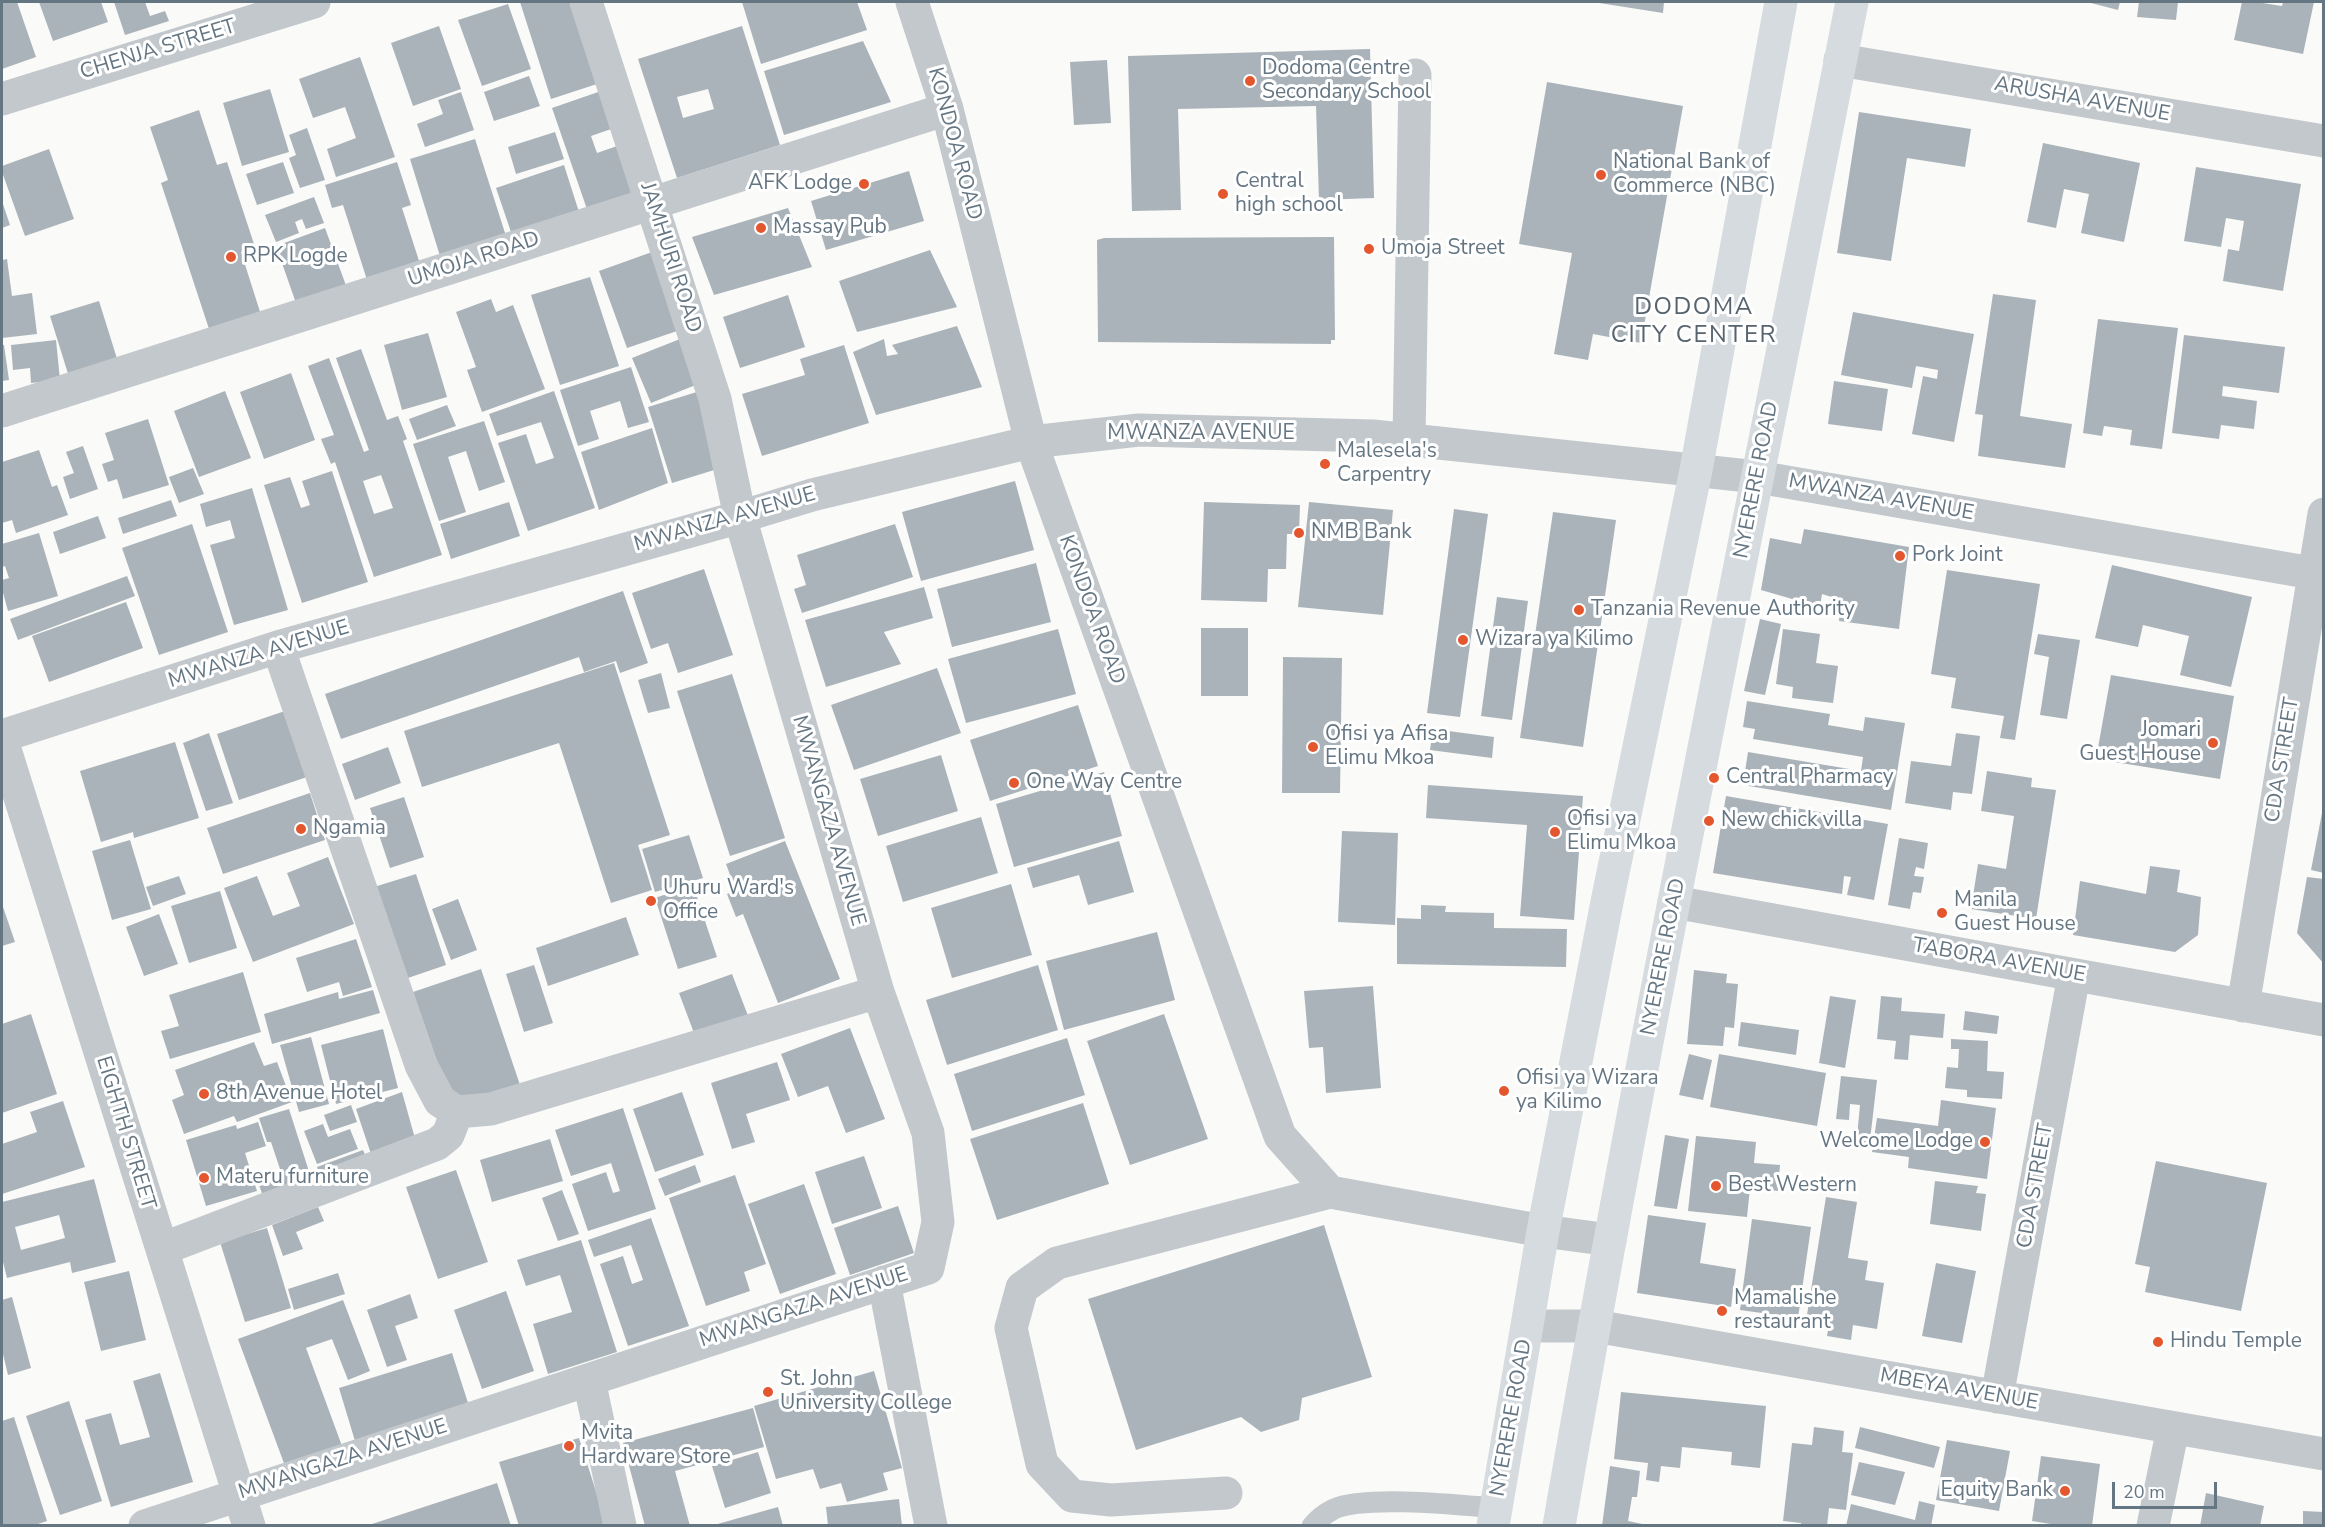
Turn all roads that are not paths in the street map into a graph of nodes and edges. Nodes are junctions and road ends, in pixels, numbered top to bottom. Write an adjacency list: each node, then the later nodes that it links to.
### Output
1 (314, 2): 8 (street, CHENJA STREET)
2 (586, 2): 11 (street, JAMHURI ROAD)
3 (912, 2): 9 (street, KONDOA ROAD)
4 (1781, 2): 15 (highway, NYERERE ROAD)
5 (1852, 2): 6 (highway, NYERERE ROAD)
6 (1840, 60): 10 (street, ARUSHA AVENUE); 16 (highway, NYERERE ROAD)
7 (1415, 75): 13 (street)
8 (2, 99)
9 (946, 109): 11 (street, UMOJA ROAD); 14 (street, KONDOA ROAD)
10 (2324, 141)
11 (652, 203): 12 (street, UMOJA ROAD); 18 (street, JAMHURI ROAD)
12 (2, 411)
13 (1409, 440): 14 (street, MWANZA AVENUE); 15 (street, MWANZA AVENUE)
14 (1031, 442): 18 (street, MWANZA AVENUE); 28 (street, KONDOA ROAD)
15 (1696, 470): 16 (street, MWANZA AVENUE); 29 (highway, NYERERE ROAD)
16 (1758, 477): 19 (street, MWANZA AVENUE); 22 (highway, NYERERE ROAD)
17 (2324, 514): 19 (street, CDA STREET)
18 (740, 517): 20 (street, MWANZA AVENUE); 24 (street, MWANGAZA AVENUE)
19 (2319, 574): 25 (street, CDA STREET)
20 (278, 648): 21 (street, MWANZA AVENUE); 27 (street)
21 (2, 738): 31 (street, EIGHTH STREET)
22 (1674, 902): 23 (street, TABORA AVENUE); 30 (highway, NYERERE ROAD)
23 (2074, 975): 25 (street, TABORA AVENUE); 36 (street, CDA STREET)
24 (878, 992): 27 (street); 32 (street, MWANGAZA AVENUE)
25 (2243, 1006): 26 (street, TABORA AVENUE)
26 (2324, 1020)
27 (457, 1112): 31 (street)
28 (1330, 1192): 29 (street); 39 (street)
29 (1543, 1231): 30 (street); 33 (highway, NYERERE ROAD)
30 (1610, 1240): 34 (highway, NYERERE ROAD)
31 (162, 1250): 40 (street, EIGHTH STREET)
32 (884, 1282): 35 (street, MWANGAZA AVENUE); 45 (street)
33 (1528, 1326): 34 (street, MBEYA AVENUE); 41 (highway, NYERERE ROAD)
34 (1594, 1326): 36 (street, MBEYA AVENUE); 47 (highway, NYERERE ROAD)
35 (589, 1380): 40 (street, MWANGAZA AVENUE); 44 (street)
36 (1997, 1397): 37 (street, MBEYA AVENUE)
37 (2173, 1428): 38 (street, MBEYA AVENUE); 48 (street)
38 (2324, 1454)
39 (1226, 1493)
40 (239, 1494): 42 (street, MWANGAZA AVENUE); 43 (street, EIGHTH STREET)
41 (1495, 1517): 46 (lane)
42 (145, 1526)
43 (249, 1526)
44 (620, 1526)
45 (931, 1526)
46 (1312, 1526)
47 (1559, 1526)
48 (2153, 1526)

